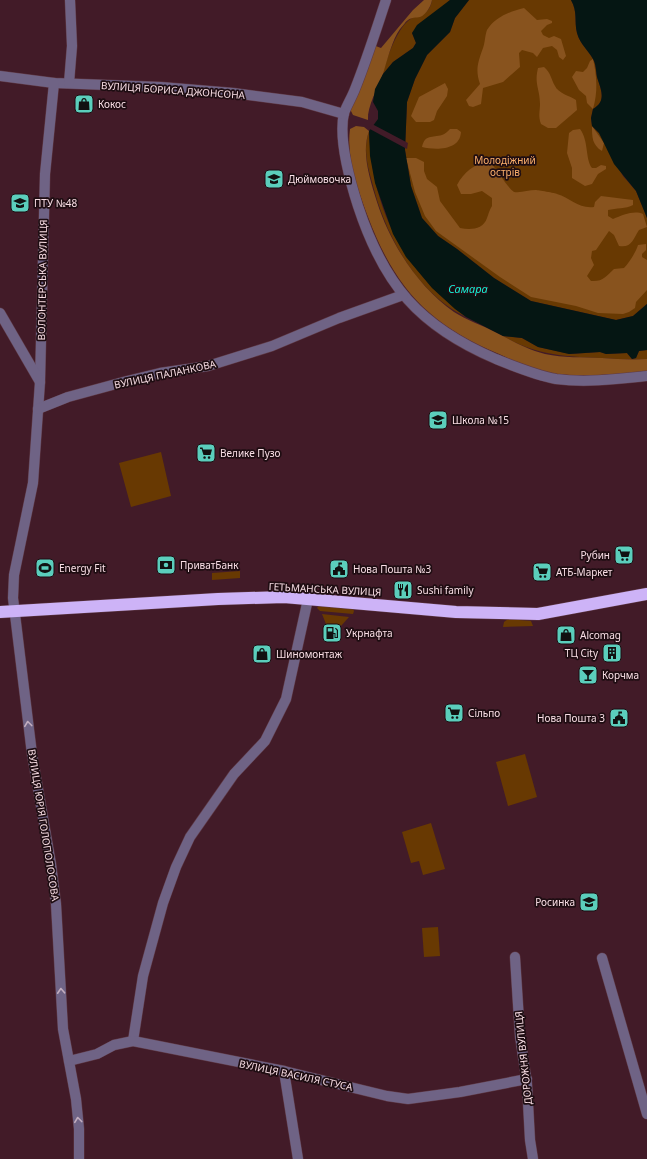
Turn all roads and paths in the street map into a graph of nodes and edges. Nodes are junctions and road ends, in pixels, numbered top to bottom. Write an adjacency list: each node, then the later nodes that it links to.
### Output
1 (70, 0): 5 (street)
2 (386, 0): 6 (street)
3 (0, 76): 4 (street, ВУЛИЦЯ БОРИСА ДЖОНСОНА)
4 (54, 83): 5 (street, ВУЛИЦЯ БОРИСА ДЖОНСОНА); 10 (street, ВОЛОНТЕРСЬКА ВУЛИЦЯ)
5 (69, 83): 6 (street, ВУЛИЦЯ БОРИСА ДЖОНСОНА)
6 (344, 114): 7 (street)
7 (403, 295): 9 (street); 11 (street, ВУЛИЦЯ ПАЛАНКОВА)
8 (0, 314): 10 (street)
9 (647, 376)
10 (40, 382): 11 (street, ВОЛОНТЕРСЬКА ВУЛИЦЯ)
11 (38, 409): 14 (street, ВОЛОНТЕРСЬКА ВУЛИЦЯ)
12 (647, 594): 13 (highway, ГЕТЬМАНСЬКА ВУЛИЦЯ)
13 (308, 599): 14 (highway, ГЕТЬМАНСЬКА ВУЛИЦЯ); 18 (street)
14 (14, 611): 15 (highway, ГЕТЬМАНСЬКА ВУЛИЦЯ); 19 (street, ВУЛИЦЯ ЮРІЯ ГОЛОПОЛОСОВА, one-way to 14)
15 (0, 612)
16 (515, 957): 21 (street, ДОРОЖНЯ ВУЛИЦЯ)
17 (602, 958): 22 (street)
18 (133, 1041): 19 (street, ВУЛИЦЯ ВАСИЛЯ СТУСА); 20 (street, ВУЛИЦЯ ВАСИЛЯ СТУСА)
19 (69, 1061): 23 (street, ВУЛИЦЯ ЮРІЯ ГОЛОПОЛОСОВА, one-way to 19)
20 (284, 1071): 21 (street, ВУЛИЦЯ ВАСИЛЯ СТУСА); 24 (street)
21 (527, 1078): 25 (street, ДОРОЖНЯ ВУЛИЦЯ)
22 (647, 1114)
23 (79, 1159)
24 (298, 1159)
25 (533, 1159)

